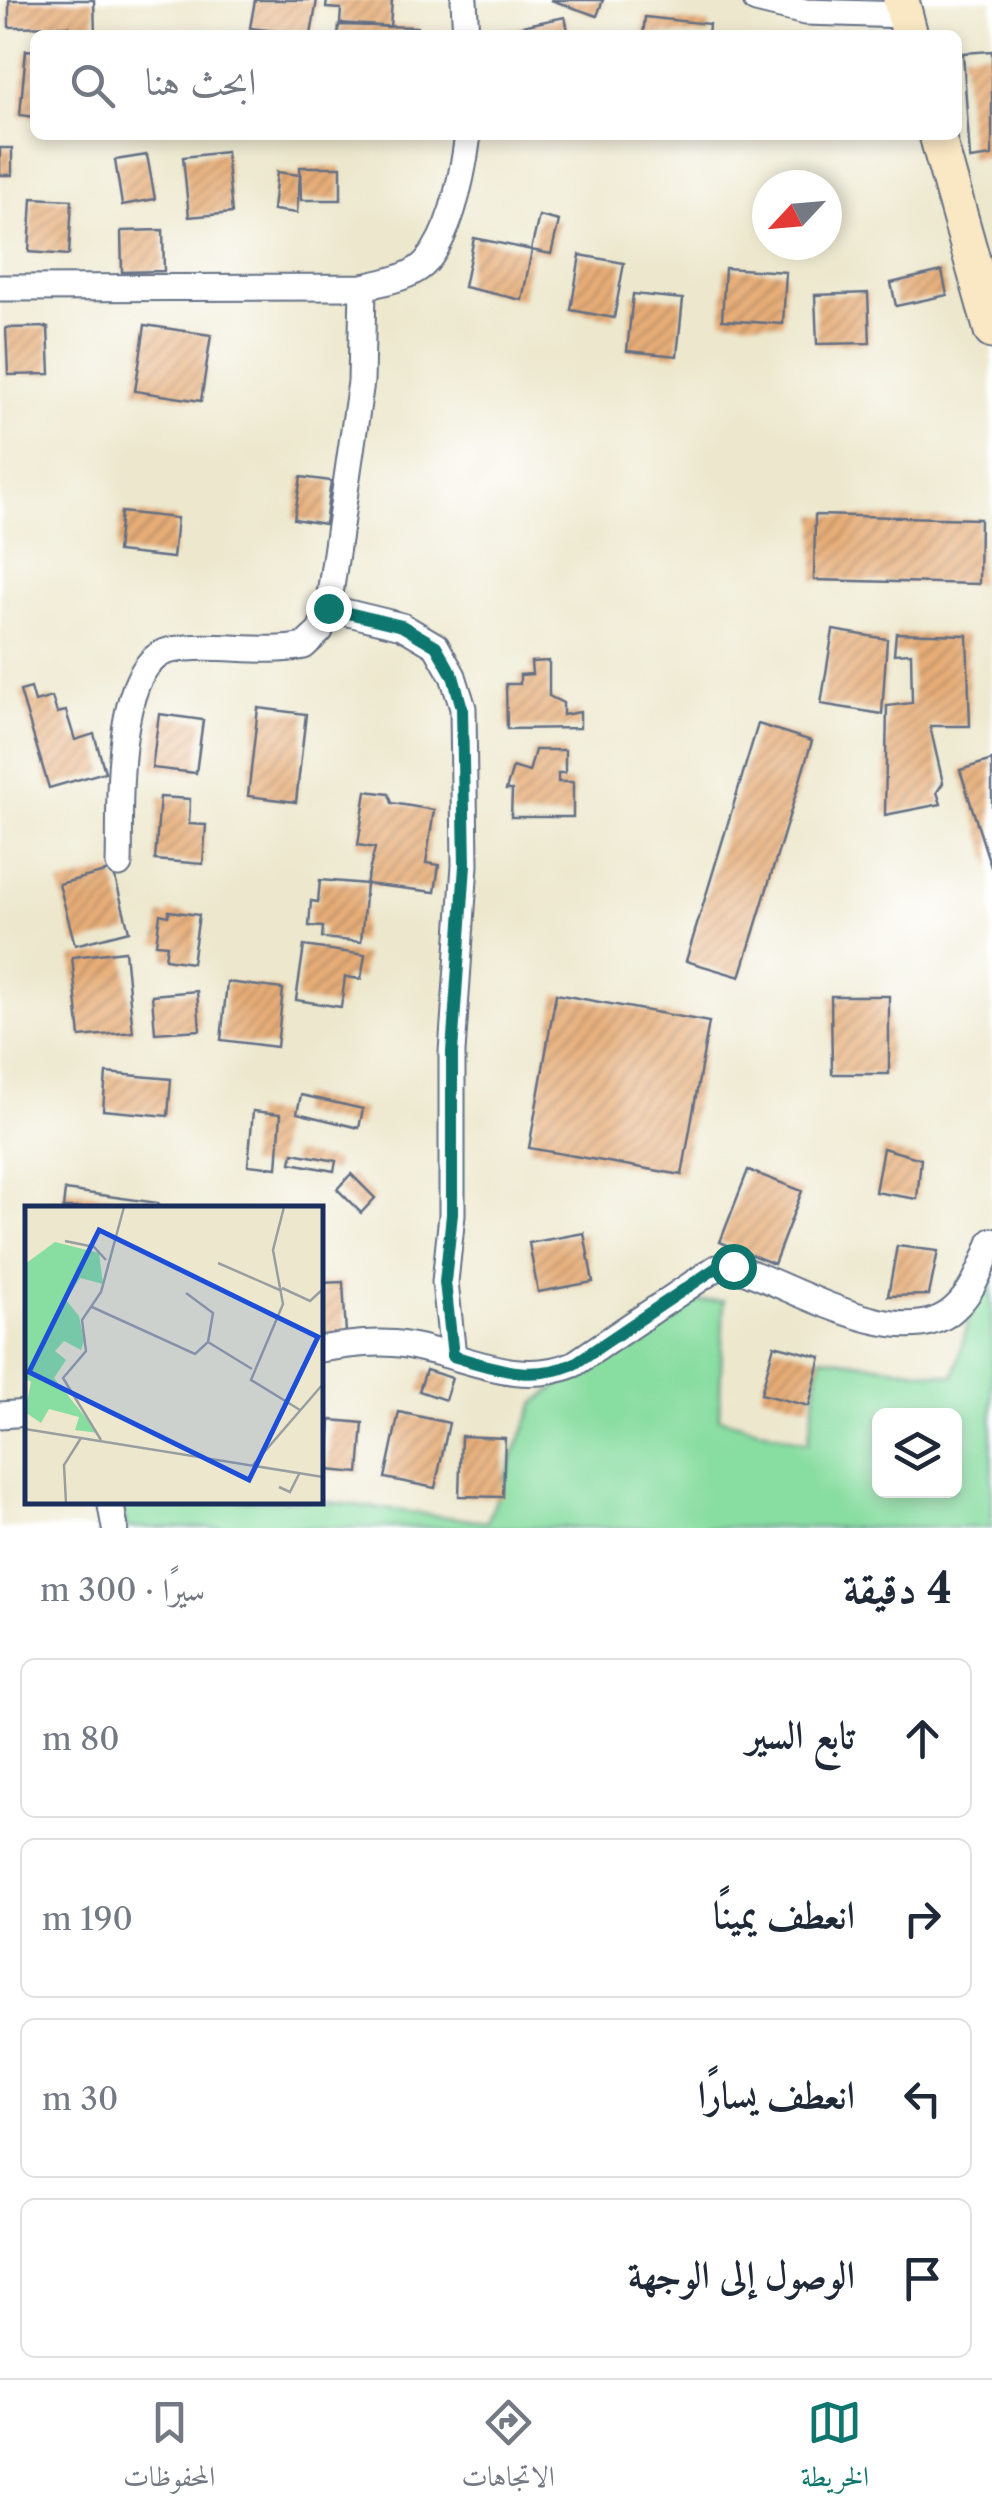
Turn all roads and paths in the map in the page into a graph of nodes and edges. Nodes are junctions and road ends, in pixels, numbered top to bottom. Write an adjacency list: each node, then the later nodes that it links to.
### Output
1 (464, 0): 4 (street)
2 (756, 0): 3 (street)
3 (905, 17)
4 (466, 30)
5 (467, 140): 7 (street)
6 (938, 140): 9 (main road)
7 (362, 287): 8 (street); 10 (street)
8 (0, 288)
9 (992, 331)
10 (328, 608): 11 (street); 14 (street)
11 (119, 864)
12 (992, 1242): 14 (street)
13 (322, 1349): 14 (street)
14 (453, 1356)
15 (25, 1413): 16 (street)
16 (0, 1415)
17 (110, 1503): 18 (street)
18 (114, 1528)

